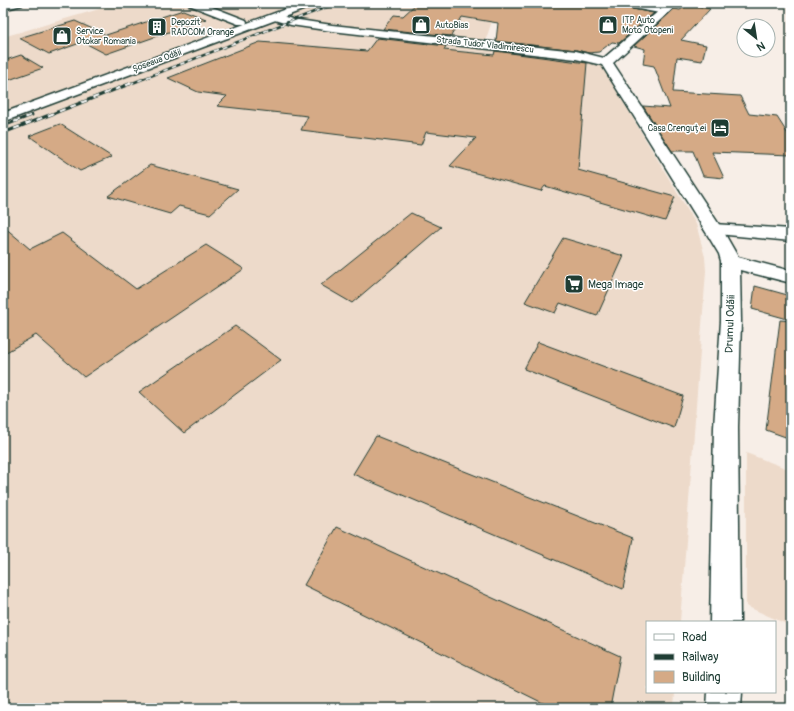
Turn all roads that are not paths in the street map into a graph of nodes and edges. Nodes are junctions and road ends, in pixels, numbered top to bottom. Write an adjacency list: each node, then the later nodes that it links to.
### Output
1 (18, 3): 7 (street)
2 (193, 3): 10 (street)
3 (295, 3): 10 (street, Șoseaua Odăii)
4 (312, 3): 9 (street, Șoseaua Odăii)
5 (622, 3): 8 (street)
6 (674, 3): 8 (street)
7 (3, 7)
8 (665, 12): 11 (street)
9 (275, 17): 11 (street, Strada Tudor Vladimirescu); 13 (street, Șoseaua Odăii)
10 (242, 22): 12 (street, Șoseaua Odăii)
11 (606, 62): 14 (street, Drumul Odăii)
12 (3, 110)
13 (3, 118)
14 (713, 230): 15 (street); 16 (street, Drumul Odăii)
15 (791, 235)
16 (730, 261): 17 (street); 18 (street, Drumul Odăii)
17 (791, 277)
18 (725, 621)
19 (724, 693): 20 (street)
20 (724, 708)

